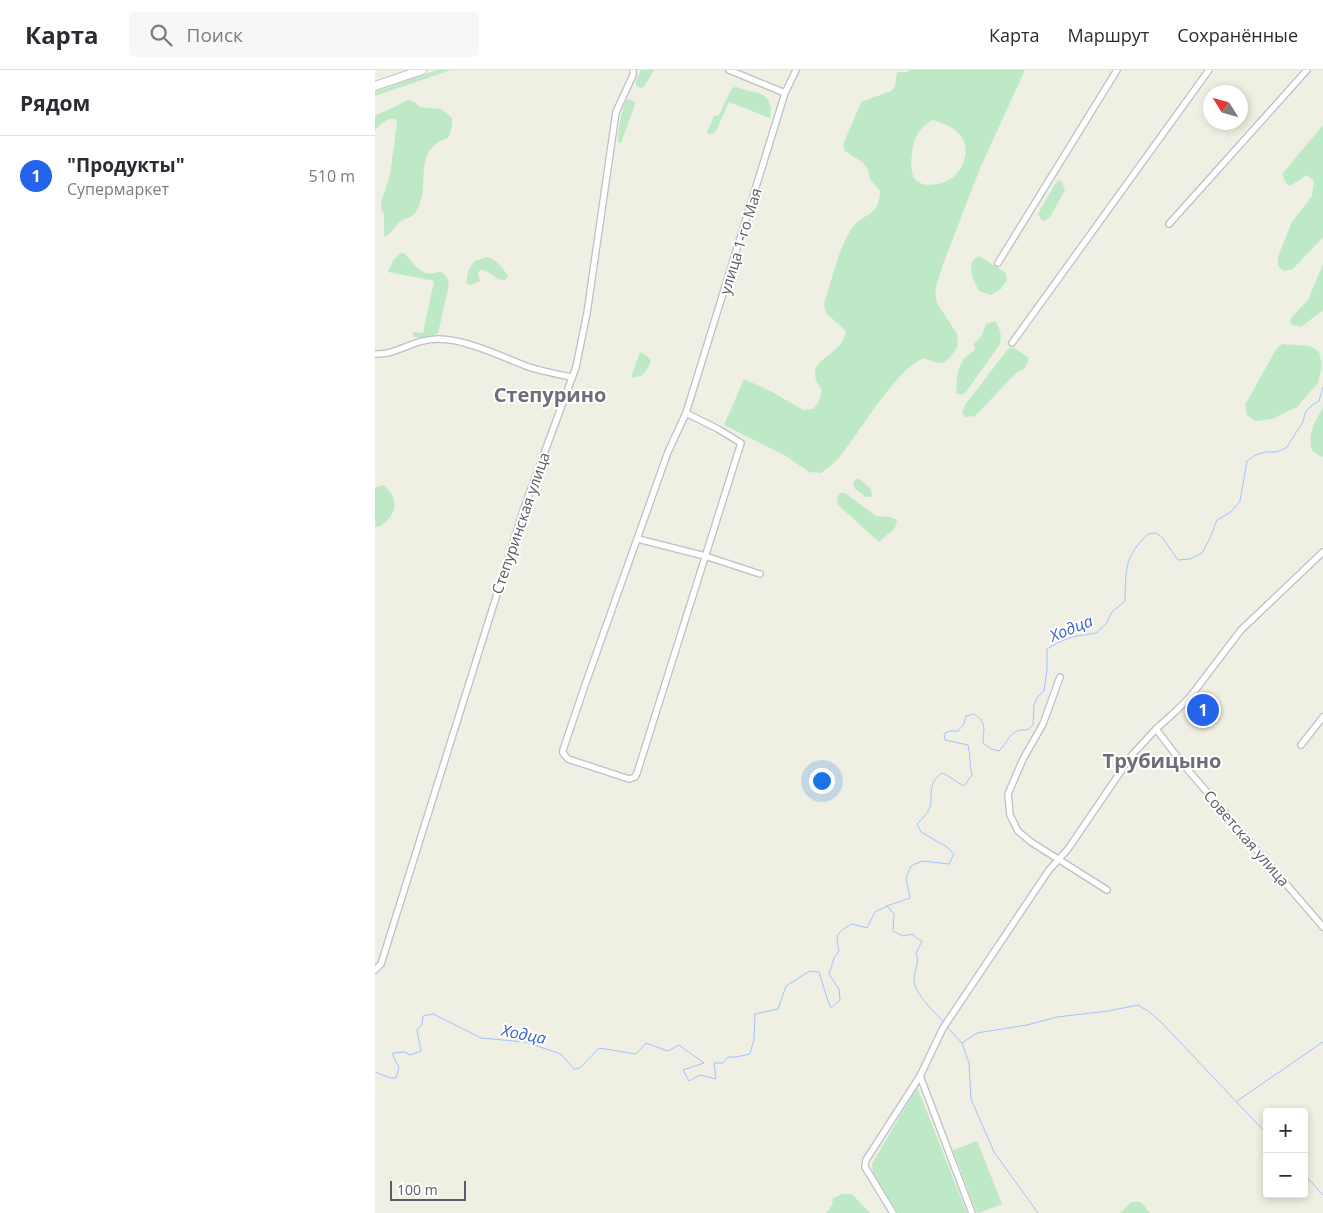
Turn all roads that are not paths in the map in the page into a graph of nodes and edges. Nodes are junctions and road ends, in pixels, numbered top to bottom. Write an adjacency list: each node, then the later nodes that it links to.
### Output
1 (422, 70): 8 (street)
2 (633, 70): 14 (street, Степуринская улица)
3 (729, 70): 9 (street)
4 (796, 70): 9 (street, улица 1-го Мая)
5 (1117, 70): 11 (street)
6 (1209, 70): 12 (street)
7 (1307, 70): 10 (street)
8 (375, 86)
9 (785, 93): 15 (street, улица 1-го Мая)
10 (1169, 224)
11 (998, 263)
12 (1011, 343)
13 (375, 354): 14 (street)
14 (571, 377): 27 (street, Степуринская улица)
15 (686, 413): 16 (street, улица 1-го Мая); 18 (street)
16 (638, 539): 18 (street); 18 (street, улица 1-го Мая)
17 (1323, 552): 22 (street)
18 (705, 556): 19 (street)
19 (760, 574)
20 (1060, 677): 24 (street)
21 (1323, 717): 23 (street)
22 (1156, 728): 24 (street); 26 (street, Советская улица)
23 (1301, 745)
24 (1059, 860): 25 (street); 28 (street)
25 (1107, 890)
26 (1323, 927)
27 (375, 970)
28 (920, 1076): 29 (street); 30 (street)
29 (893, 1213)
30 (972, 1213)

